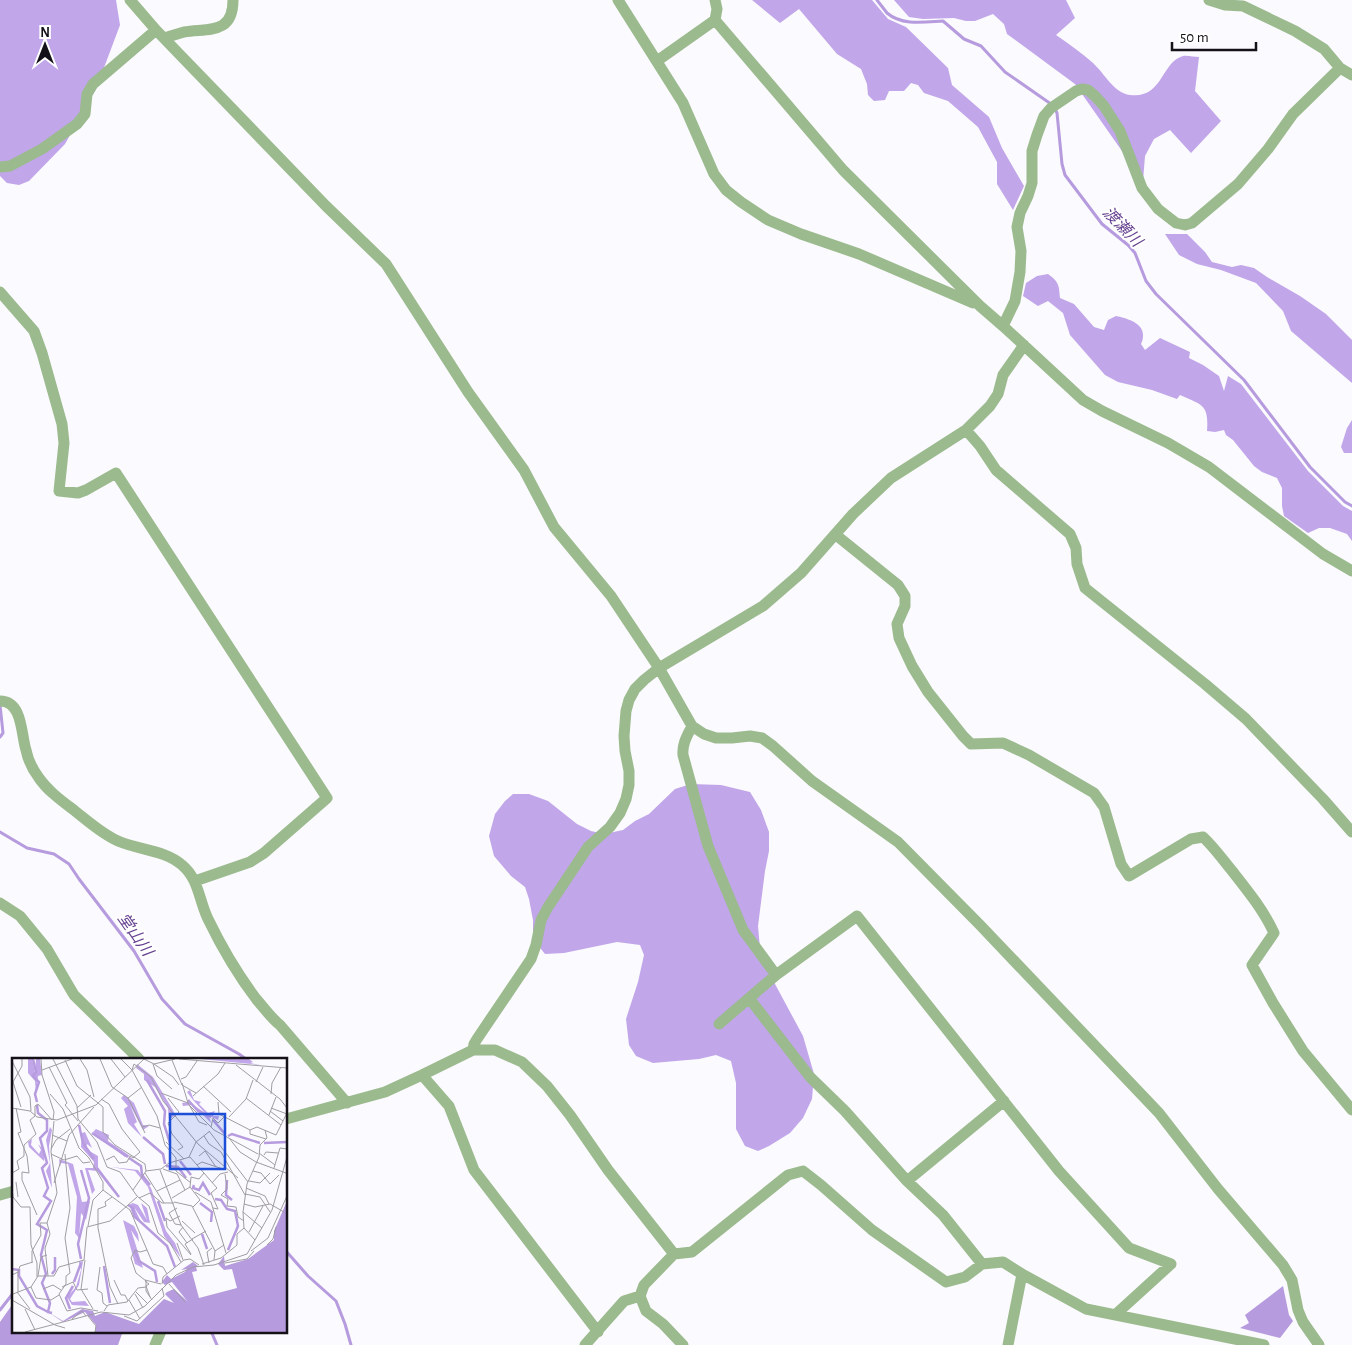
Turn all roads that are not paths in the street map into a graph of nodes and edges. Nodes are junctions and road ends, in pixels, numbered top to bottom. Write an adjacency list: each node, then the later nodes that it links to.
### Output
1 (130, 0): 7 (street)
2 (233, 0): 7 (street)
3 (618, 0): 8 (street)
4 (716, 0): 6 (street)
5 (1209, 0): 9 (street)
6 (715, 20): 8 (street); 13 (street)
7 (160, 34): 11 (street); 19 (street)
8 (657, 61): 13 (street)
9 (1340, 68): 10 (street); 14 (street)
10 (1352, 75)
11 (0, 167)
12 (0, 292): 23 (street)
13 (980, 306): 14 (street)
14 (1003, 326): 15 (street)
15 (1024, 345): 16 (street); 18 (street)
16 (966, 430): 17 (street); 22 (street)
17 (836, 535): 19 (street); 33 (street)
18 (1352, 571)
19 (659, 668): 21 (street); 28 (street)
20 (2, 701): 23 (street)
21 (692, 726): 25 (street); 48 (street)
22 (1352, 832)
23 (195, 881): 32 (street)
24 (0, 902): 29 (street)
25 (776, 975): 26 (street); 31 (street)
26 (749, 998): 27 (street); 35 (street)
27 (719, 1024)
28 (473, 1050): 30 (street); 36 (street)
29 (138, 1058)
30 (422, 1075): 32 (street); 42 (street)
31 (1004, 1101): 35 (street); 40 (street)
32 (347, 1103): 34 (street)
33 (1352, 1110)
34 (288, 1118)
35 (907, 1181): 37 (street)
36 (674, 1254): 37 (street); 39 (street)
37 (982, 1264): 38 (street)
38 (1022, 1274): 40 (street); 46 (street)
39 (640, 1296): 42 (street); 45 (street)
40 (1115, 1314): 47 (street)
41 (161, 1332): 43 (street)
42 (598, 1332): 44 (street)
43 (155, 1345)
44 (585, 1345)
45 (683, 1345)
46 (1008, 1345)
47 (1264, 1345)
48 (1318, 1345)

